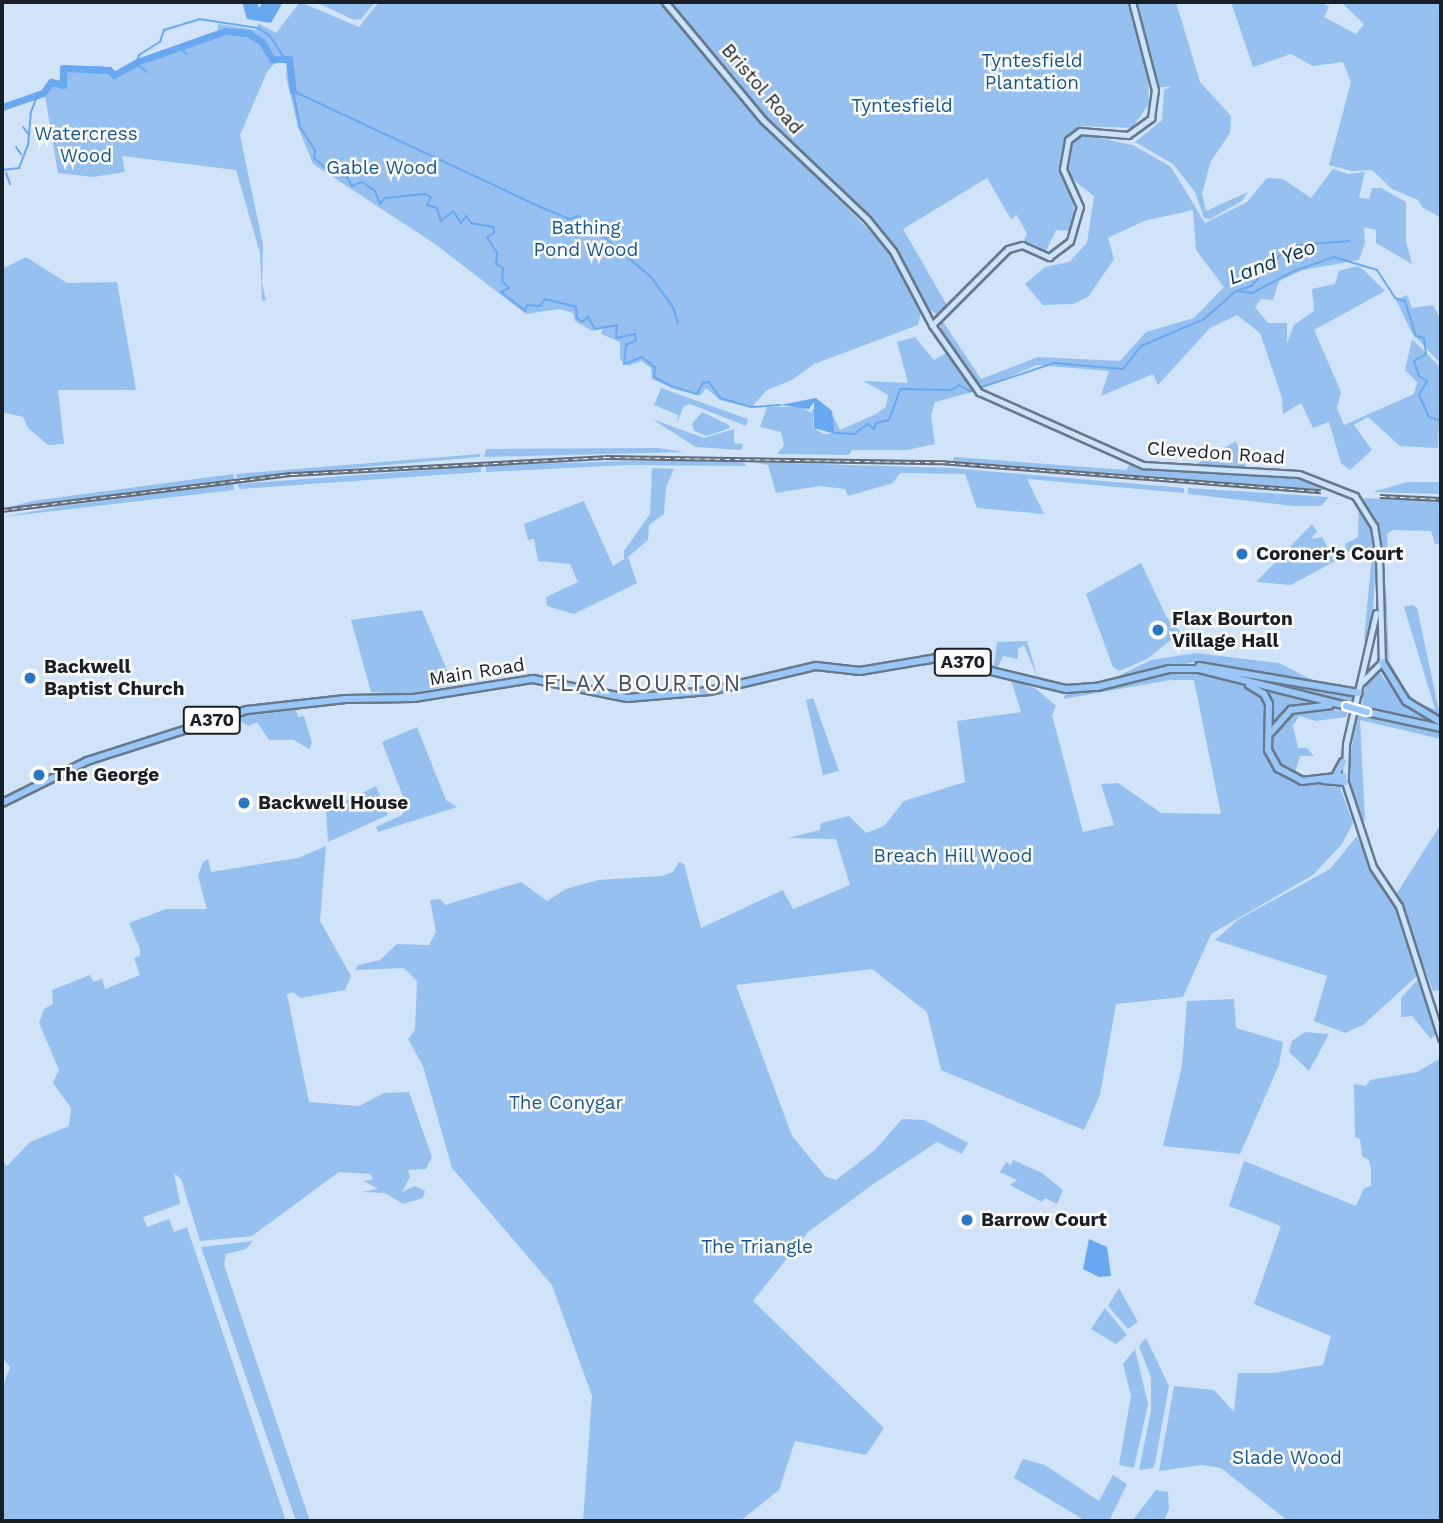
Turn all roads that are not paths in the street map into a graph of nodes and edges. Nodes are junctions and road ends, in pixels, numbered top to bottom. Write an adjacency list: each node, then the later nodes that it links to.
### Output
1 (665, 2): 3 (main road, Bristol Road)
2 (1132, 2): 3 (main road)
3 (932, 325): 4 (main road, Clevedon Road)
4 (1378, 596): 5 (main road, Clevedon Road); 8 (main road, Clevedon Road)
5 (1380, 648): 6 (main road, Clevedon Road); 8 (main road)
6 (1382, 662): 10 (main road, Clevedon Road); 13 (main road)
7 (1183, 668): 9 (main road, A370); 11 (main road); 20 (main road, Main Road / A370)
8 (1363, 670): 10 (main road, Clevedon Road)
9 (1235, 678): 12 (main road, A370); 15 (main road)
10 (1362, 682): 11 (main road, Clevedon Road)
11 (1359, 693): 16 (main road, Clevedon Road)
12 (1346, 706): 14 (main road, A370, bridge); 15 (main road)
13 (1441, 722)
14 (1441, 728)
15 (1267, 744): 18 (main road)
16 (1343, 762): 17 (main road); 19 (main road, Clevedon Road)
17 (1335, 776): 18 (main road); 19 (main road)
18 (1322, 779): 19 (main road)
19 (1344, 779): 21 (main road, Clevedon Road)
20 (2, 803)
21 (1441, 1038)

